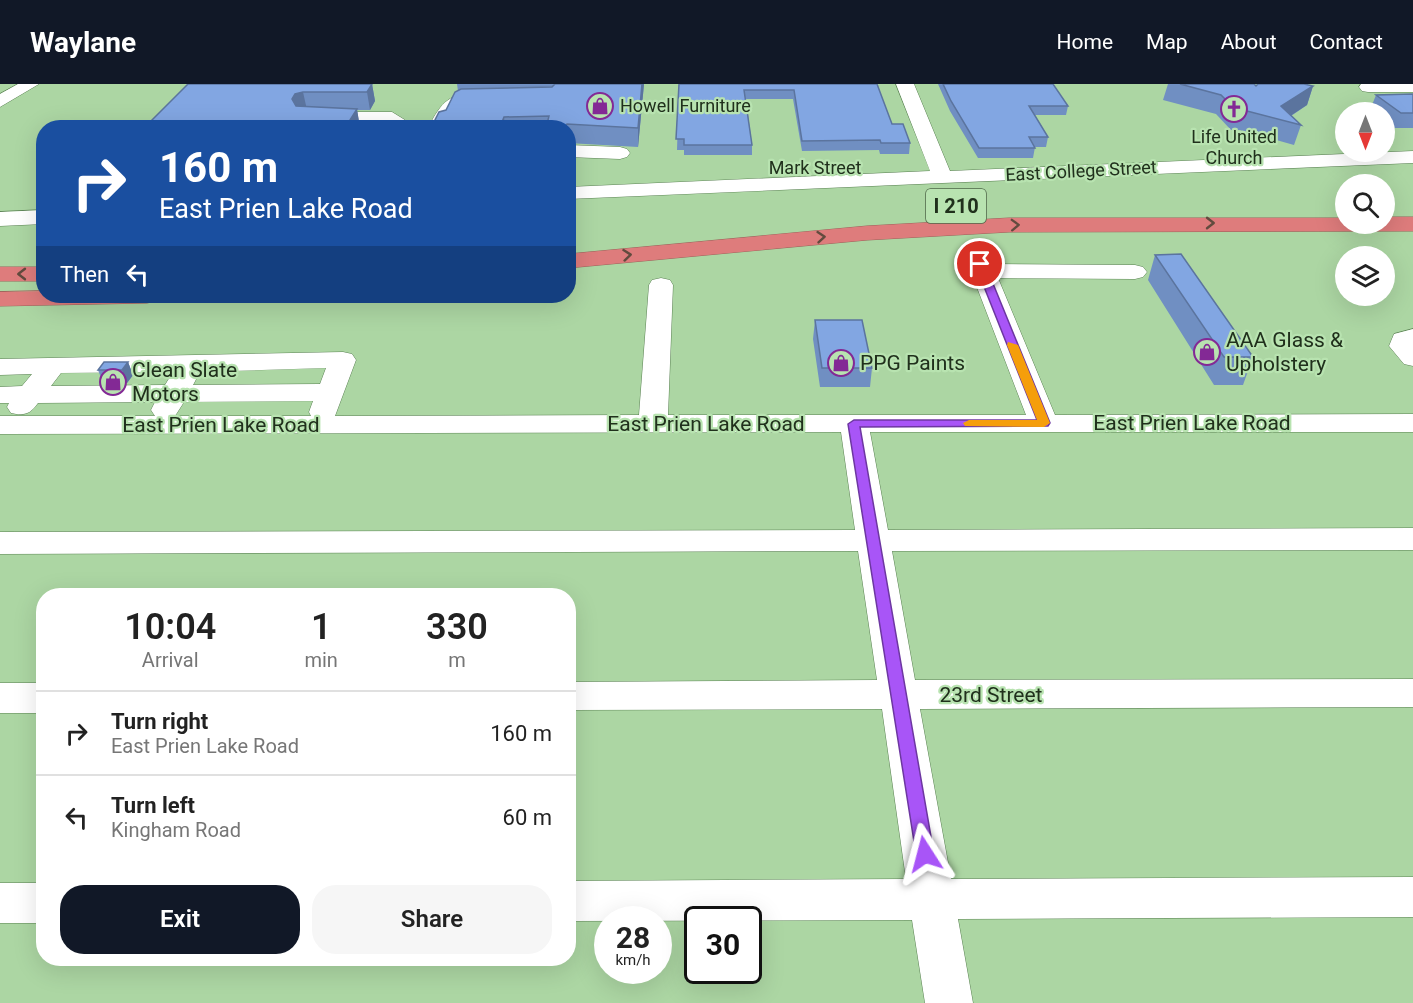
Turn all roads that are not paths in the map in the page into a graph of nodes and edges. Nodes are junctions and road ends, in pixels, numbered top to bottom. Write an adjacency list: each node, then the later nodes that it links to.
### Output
1 (904, 84): 12 (street)
2 (1368, 87): 3 (street)
3 (1413, 87)
4 (513, 99): 7 (street)
5 (307, 118): 6 (street)
6 (396, 120)
7 (441, 120)
8 (576, 151): 9 (street)
9 (620, 153)
10 (1413, 157): 12 (street, East College Street)
11 (693, 172): 12 (street, Mark Street)
12 (940, 173): 15 (street, East College Street)
13 (576, 180): 14 (street)
14 (618, 180)
15 (576, 192)
16 (36, 217): 17 (street)
17 (0, 219)
18 (1413, 224): 19 (highway, I 210, one-way to 18)
19 (576, 260)
20 (1135, 272): 35 (street)
21 (0, 274): 22 (highway, one-way to 21)
22 (36, 274)
23 (661, 285): 37 (street)
24 (36, 298): 25 (highway)
25 (0, 299)
26 (1413, 337): 27 (street)
27 (1413, 358)
28 (191, 364): 29 (street); 31 (street); 32 (street)
29 (53, 365): 30 (street); 34 (street)
30 (0, 367)
31 (331, 392): 32 (street); 41 (street)
32 (174, 394): 34 (street); 40 (street)
33 (0, 395): 34 (street)
34 (30, 395): 39 (street)
35 (1044, 423): 36 (street, East Prien Lake Road); 38 (street, East Prien Lake Road)
36 (1413, 423)
37 (653, 424): 38 (street, East Prien Lake Road); 41 (street, East Prien Lake Road)
38 (854, 424): 43 (street)
39 (3, 425): 40 (street, East Prien Lake Road)
40 (156, 425): 41 (street, East Prien Lake Road)
41 (318, 425)
42 (1413, 539): 43 (street)
43 (873, 541): 44 (street); 46 (street)
44 (0, 543)
45 (1413, 693): 46 (street, 23rd Street)
46 (899, 695): 47 (street, 23rd Street); 51 (street)
47 (576, 696)
48 (0, 698): 49 (street)
49 (36, 698)
50 (1413, 897): 51 (street)
51 (932, 900): 52 (street); 55 (street)
52 (576, 901)
53 (0, 903): 54 (street)
54 (36, 903)
55 (949, 1003)

